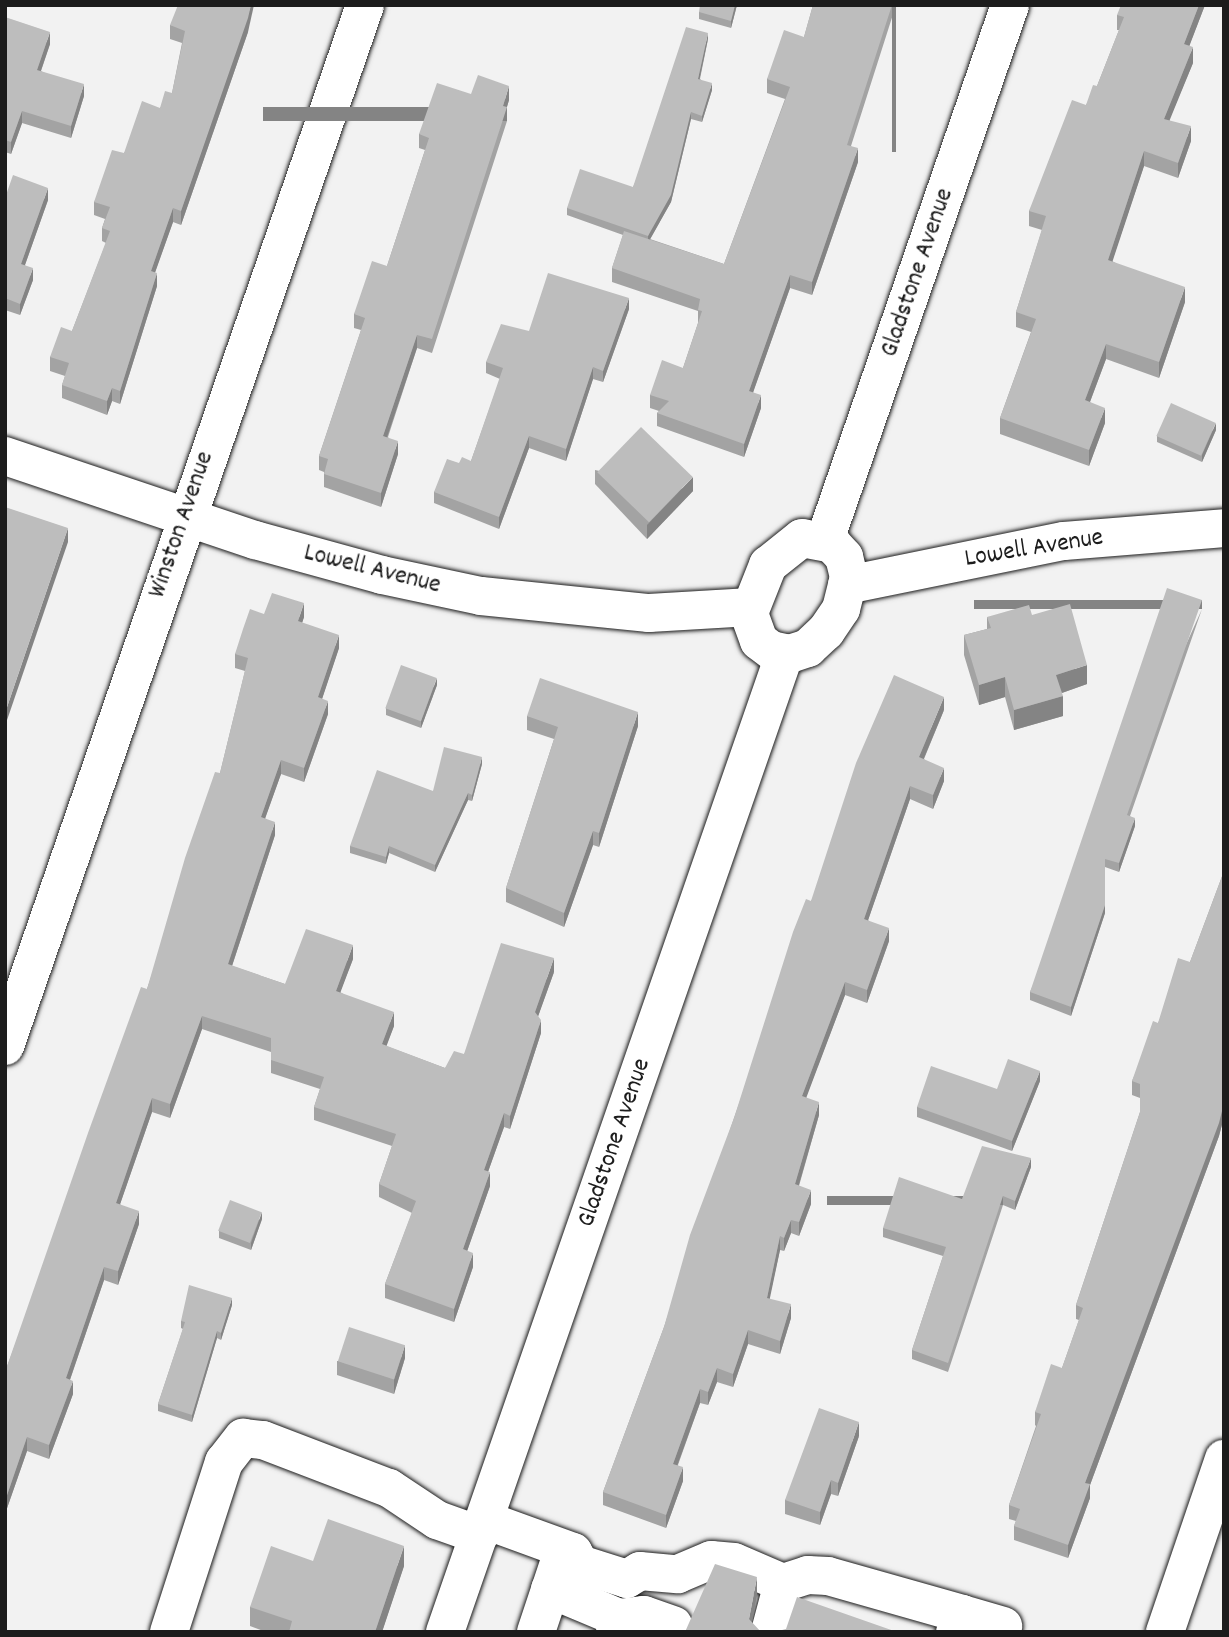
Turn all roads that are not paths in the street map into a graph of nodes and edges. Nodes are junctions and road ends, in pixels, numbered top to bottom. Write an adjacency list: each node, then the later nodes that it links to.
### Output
1 (365, 5): 4 (street, Winston Avenue)
2 (1010, 5): 6 (street, Gladstone Avenue)
3 (5, 456): 4 (street, Lowell Avenue)
4 (186, 516): 8 (street, Lowell Avenue); 10 (street, Winston Avenue)
5 (1224, 528): 7 (street, Lowell Avenue)
6 (825, 540): 7 (street); 8 (street)
7 (847, 585): 9 (street)
8 (751, 607): 9 (street)
9 (785, 653): 12 (street, Gladstone Avenue)
10 (5, 1046)
11 (1224, 1459): 24 (street)
12 (482, 1527): 13 (street); 20 (street); 21 (street, Gladstone Avenue)
13 (568, 1550): 14 (street); 15 (street)
14 (783, 1583): 16 (street); 23 (street)
15 (550, 1589): 17 (street); 22 (street)
16 (958, 1623): 19 (street)
17 (617, 1625): 18 (street)
18 (673, 1625)
19 (1003, 1626)
20 (169, 1632)
21 (445, 1632)
22 (536, 1632)
23 (770, 1632)
24 (1165, 1632)

